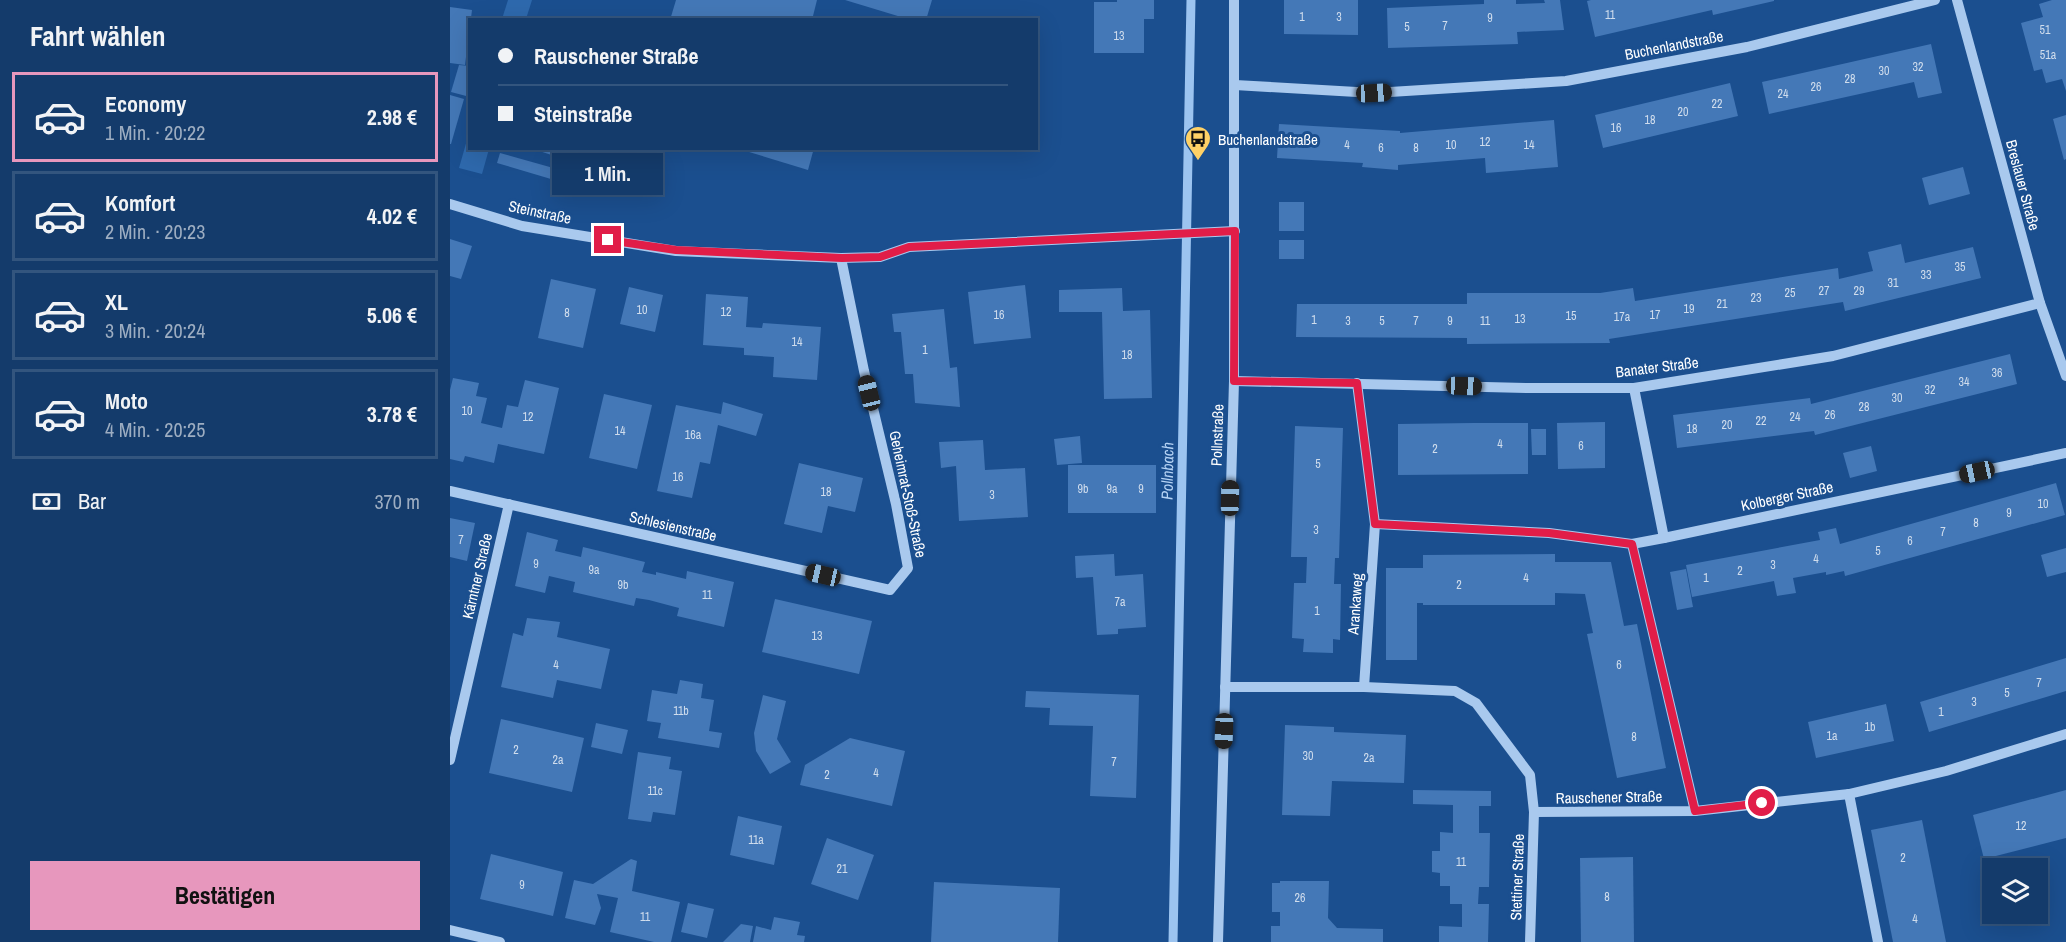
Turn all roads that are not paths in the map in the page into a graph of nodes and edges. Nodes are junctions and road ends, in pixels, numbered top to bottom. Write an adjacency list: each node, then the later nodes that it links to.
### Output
1 (1234, 0): 4 (street, Pollnstraße)
2 (1935, 0): 4 (street, Buchenlandstraße)
3 (1956, 0): 8 (street, Breslauer Straße)
4 (1235, 85): 6 (street, Pollnstraße)
5 (450, 204): 7 (street, Steinstraße)
6 (1235, 231): 7 (street, Steinstraße); 10 (street, Pollnstraße)
7 (842, 258): 19 (street, Geheimrat-Stoß-Straße)
8 (2040, 303): 9 (street, Breslauer Straße); 12 (street, Banater Straße)
9 (2066, 376)
10 (1234, 381): 11 (street, Banater Straße); 20 (street, Pollnstraße)
11 (1357, 383): 12 (street, Banater Straße); 16 (street, Arankaweg)
12 (1634, 388): 17 (street)
13 (2066, 453): 17 (street, Kolberger Straße)
14 (450, 491): 15 (street, Schlesienstraße)
15 (509, 504): 19 (street, Schlesienstraße); 23 (street, Kärntner Straße)
16 (1375, 524): 18 (street); 21 (street, Arankaweg)
17 (1664, 538): 18 (street)
18 (1632, 544): 25 (street)
19 (890, 590)
20 (1225, 687): 21 (street); 29 (street, Pollnstraße)
21 (1364, 687): 26 (street)
22 (2066, 734): 24 (street, Rauschener Straße)
23 (450, 760)
24 (1849, 794): 25 (street, Rauschener Straße); 31 (street)
25 (1695, 811): 26 (street, Rauschener Straße)
26 (1534, 812): 30 (street, Stettiner Straße)
27 (450, 930): 28 (street)
28 (500, 942)
29 (1218, 942)
30 (1530, 942)
31 (1878, 942)

